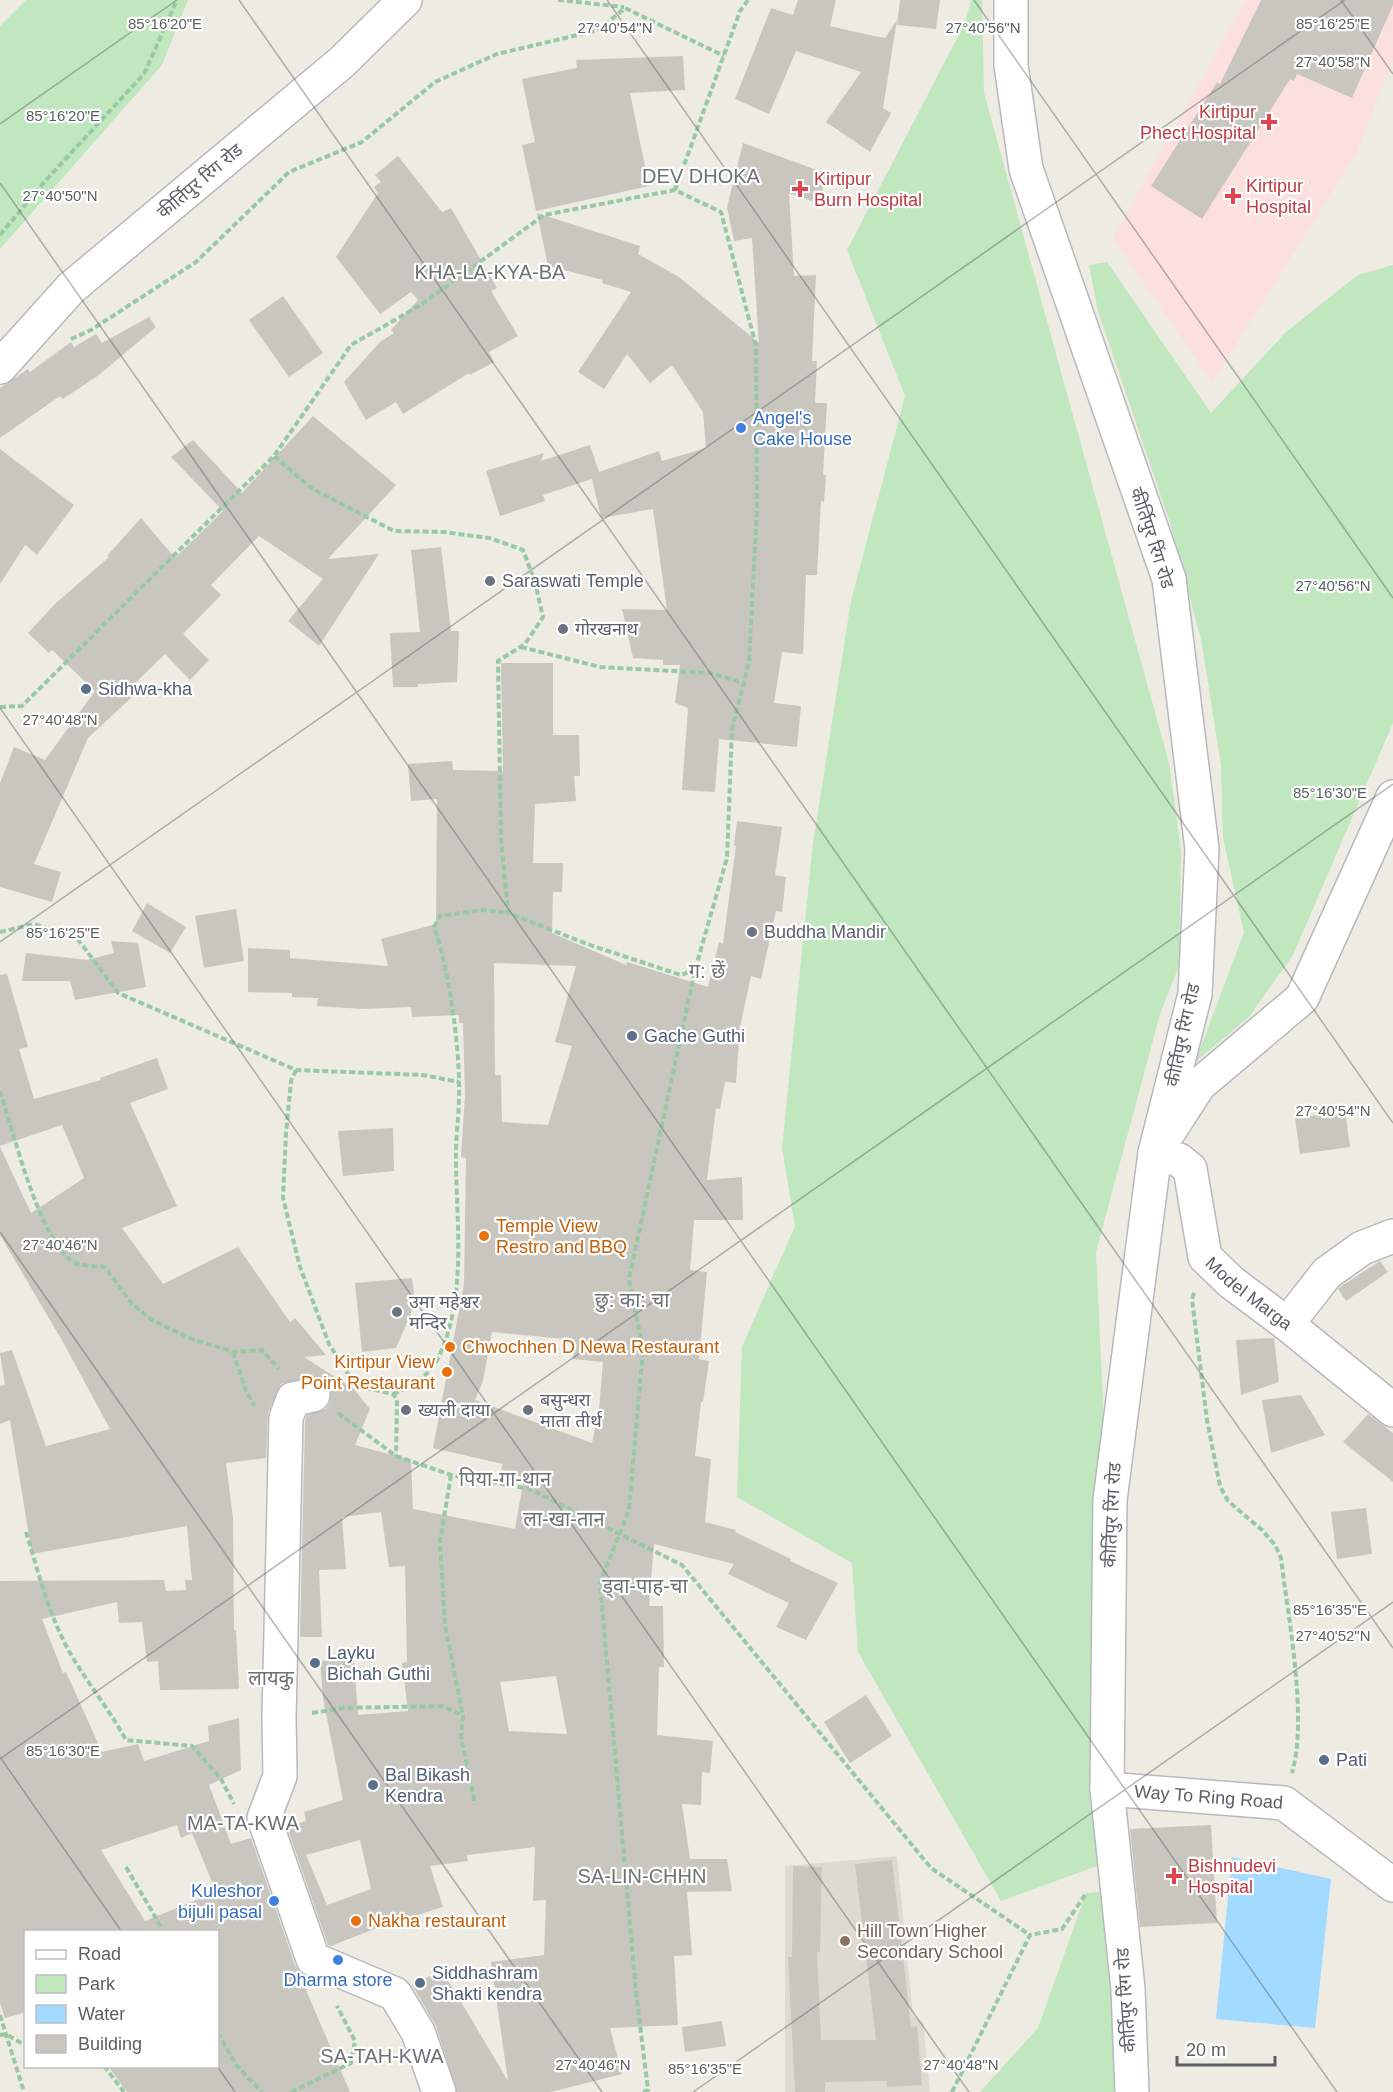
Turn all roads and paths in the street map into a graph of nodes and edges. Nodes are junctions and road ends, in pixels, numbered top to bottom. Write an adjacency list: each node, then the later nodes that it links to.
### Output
1 (177, 0): 9 (path)
2 (405, 0): 11 (street, कीर्तिपुर रिंग रोड)
3 (558, 0): 6 (path)
4 (748, 0): 7 (path)
5 (1011, 0): 25 (street, कीर्तिपुर रिंग रोड)
6 (625, 8): 7 (path); 10 (path)
7 (724, 56): 8 (path)
8 (675, 190): 12 (path); 14 (path)
9 (0, 235)
10 (69, 340)
11 (0, 367)
12 (274, 456): 13 (path); 15 (path)
13 (520, 647): 14 (path); 18 (path)
14 (743, 683): 20 (path)
15 (0, 707)
16 (1393, 797): 21 (street)
17 (1393, 853): 21 (street)
18 (508, 913): 20 (path); 23 (path)
19 (0, 932): 22 (path)
20 (695, 970): 36 (path)
21 (1302, 998): 25 (street)
22 (296, 1070): 23 (path); 30 (path)
23 (459, 1082): 30 (path)
24 (0, 1091): 29 (path)
25 (1155, 1153): 27 (street, Model Marga); 39 (street, कीर्तिपुर रिंग रोड)
26 (1393, 1236): 28 (street)
27 (1205, 1257): 28 (street, Model Marga); 40 (path)
28 (1287, 1324): 32 (street, Model Marga)
29 (233, 1352): 31 (path); 31 (path)
30 (393, 1394): 33 (path)
31 (301, 1403): 33 (path); 48 (street)
32 (1393, 1410)
33 (396, 1456): 34 (path)
34 (451, 1475): 36 (path); 38 (path)
35 (26, 1532): 42 (path)
36 (619, 1534): 47 (path); 60 (path)
37 (344, 1708): 38 (path)
38 (463, 1716): 41 (path)
39 (1107, 1789): 40 (street, Way To Ring Road); 44 (street, कीर्तिपुर रिंग रोड)
40 (1284, 1803): 45 (street, Way To Ring Road)
41 (475, 1804)
42 (237, 1810)
43 (126, 1867): 46 (path)
44 (1116, 1882): 47 (path); 62 (street, कीर्तिपुर रिंग रोड)
45 (1393, 1885)
46 (163, 1930)
47 (1030, 1935): 61 (path)
48 (313, 1959): 58 (path); 59 (street)
49 (0, 2015): 50 (path)
50 (6, 2034): 51 (path); 53 (path); 55 (path)
51 (0, 2035)
52 (219, 2035): 57 (path)
53 (24, 2045)
54 (105, 2068): 56 (path)
55 (24, 2092)
56 (124, 2092)
57 (262, 2092)
58 (291, 2092)
59 (439, 2092)
60 (643, 2092)
61 (952, 2092)
62 (1132, 2092)

